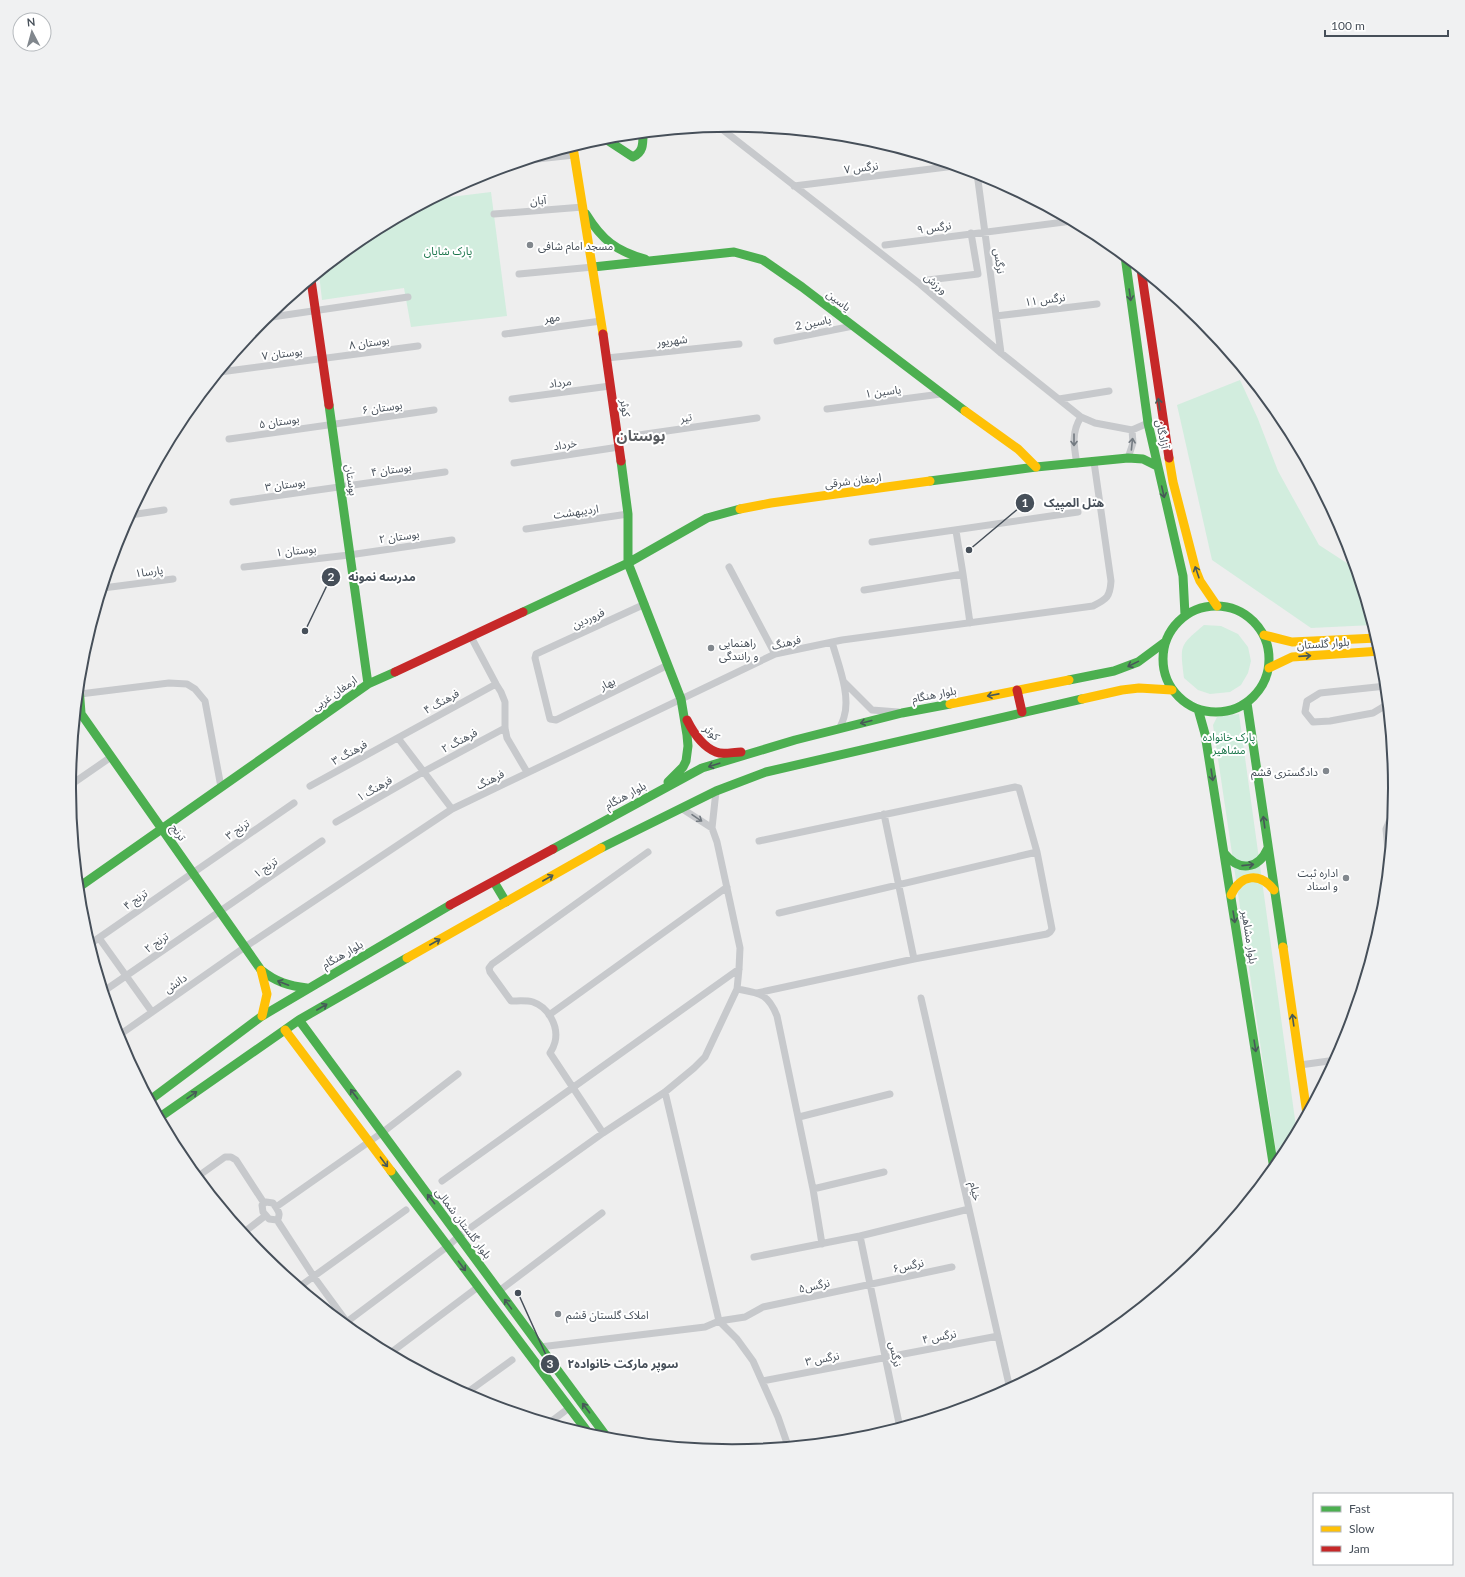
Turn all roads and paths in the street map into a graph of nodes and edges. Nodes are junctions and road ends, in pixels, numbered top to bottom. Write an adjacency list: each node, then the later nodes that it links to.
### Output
1 (728, 132): 7 (street, ورزش)
2 (643, 139): 3 (main road)
3 (613, 144)
4 (573, 151): 8 (main road, کوثر)
5 (945, 167): 7 (street, نرگس ۷)
6 (978, 180): 11 (street, نرگس)
7 (794, 186): 32 (street, ورزش)
8 (583, 207): 9 (street, آبان); 14 (main road); 16 (main road, کوثر)
9 (494, 214)
10 (1064, 222): 11 (street, نرگس ۹)
11 (985, 232): 12 (street, نرگس ۹); 24 (street, نرگس)
12 (972, 233): 13 (street, نرگس ۹); 19 (street)
13 (885, 245)
14 (652, 261): 16 (main road, یاسین); 27 (main road, یاسین)
15 (1126, 264): 45 (main road, آزادگان, one-way to 45)
16 (592, 267): 17 (street); 26 (main road, کوثر)
17 (519, 274)
18 (1142, 276): 76 (main road, آزادگان, one-way to 18)
19 (928, 280)
20 (312, 285): 23 (main road, بوستان)
21 (408, 297): 23 (street)
22 (1097, 304): 24 (street, نرگس ۱۱)
23 (316, 312): 25 (street); 34 (main road, بوستان)
24 (996, 316): 32 (street, نرگس)
25 (276, 317)
26 (601, 321): 28 (street, مهر); 33 (main road, کوثر)
27 (853, 326): 29 (street, یاسین 2); 38 (main road, یاسین)
28 (505, 334)
29 (778, 341)
30 (739, 344): 33 (street, شهریور)
31 (418, 346): 34 (street, بوستان ۸)
32 (1001, 353): 40 (street, ورزش)
33 (607, 358): 36 (main road, کوثر)
34 (323, 359): 35 (street, بوستان ۷); 46 (main road, بوستان)
35 (227, 371)
36 (610, 386): 39 (street, مرداد); 49 (main road, کوثر)
37 (1109, 391): 40 (street)
38 (941, 394): 41 (street, یاسین ۱); 55 (main road, یاسین)
39 (512, 399)
40 (1059, 399): 43 (street, ورزش)
41 (827, 409)
42 (434, 410): 46 (street, بوستان ۶)
43 (1080, 417): 47 (street, ورزش); 53 (street, one-way to 53)
44 (757, 418): 49 (street, تیر)
45 (1148, 423): 47 (street); 54 (main road, آزادگان)
46 (332, 425): 48 (street, بوستان ۵); 57 (main road, بوستان)
47 (1132, 430): 50 (street, one-way to 47)
48 (228, 439)
49 (618, 442): 52 (street, خرداد); 62 (main road, کوثر)
50 (1128, 458): 51 (main road, ارمغان شرقی); 54 (main road, ارمغان شرقی)
51 (1094, 462): 53 (main road, ارمغان شرقی); 78 (street, فرهنگ)
52 (514, 463)
53 (1077, 464): 55 (main road, ارمغان شرقی)
54 (1157, 466): 77 (main road, آزادگان, one-way to 77)
55 (1036, 467): 68 (main road, ارمغان شرقی)
56 (445, 472): 57 (street, بوستان ۴)
57 (341, 488): 58 (street, بوستان ۳); 67 (main road, بوستان)
58 (233, 502)
59 (164, 510): 61 (street)
60 (1078, 512): 64 (street)
61 (137, 514)
62 (628, 514): 63 (street, اردیبهشت); 68 (main road, کوثر)
63 (526, 529)
64 (956, 531): 66 (street); 71 (street)
65 (452, 540): 67 (street, بوستان ۲)
66 (872, 542)
67 (349, 555): 69 (street, بوستان ۱); 89 (main road, بوستان)
68 (628, 563): 75 (main road, کوثر); 79 (main road, ارمغان غربی)
69 (244, 567)
70 (729, 567): 85 (street)
71 (963, 574): 74 (street); 78 (street)
72 (174, 579): 73 (street, پارسا۱)
73 (108, 587)
74 (864, 590)
75 (645, 604): 86 (main road, کوثر); 103 (street, فروردین)
76 (1217, 606): 77 (main road); 80 (main road)
77 (1185, 615): 83 (main road)
78 (970, 624): 82 (street, فرهنگ)
79 (470, 635): 89 (main road, ارمغان غربی); 90 (street)
80 (1264, 635): 81 (main road, بلوار گلستان); 87 (main road)
81 (1371, 638)
82 (832, 642): 85 (street, فرهنگ); 88 (street)
83 (1165, 642): 93 (main road, بلوار هنگام, one-way to 93); 94 (main road)
84 (1374, 651): 87 (main road, بلوار گلستان, one-way to 84)
85 (775, 654): 95 (street, فرهنگ)
86 (668, 665): 95 (main road, کوثر); 103 (street, بهار)
87 (1269, 668): 96 (main road)
88 (844, 682): 102 (street); 105 (street)
89 (368, 684): 113 (main road, ارمغان غربی)
90 (496, 684): 104 (street); 106 (street, فرهنگ ۴)
91 (1380, 687): 97 (street)
92 (84, 690): 113 (street)
93 (1016, 690): 99 (main road); 102 (main road, بلوار هنگام, one-way to 102)
94 (1172, 690): 98 (main road); 99 (main road)
95 (681, 699): 101 (main road, کوثر); 110 (street, فرهنگ)
96 (1247, 703): 98 (main road); 127 (main road, one-way to 96)
97 (1383, 707)
98 (1198, 709): 130 (main road, بلوار مشاهیر, one-way to 130)
99 (1022, 712): 115 (main road)
100 (81, 713): 108 (main road, ترنج)
101 (684, 713): 107 (main road, کوثر); 114 (main road, کوثر)
102 (902, 713): 105 (main road, بلوار هنگام, one-way to 105)
103 (556, 720)
104 (505, 728): 109 (street, فرهنگ ۲); 110 (street)
105 (839, 728): 107 (main road, بلوار هنگام)
106 (398, 738): 109 (street); 112 (street, فرهنگ ۳)
107 (759, 750): 114 (main road, بلوار هنگام, one-way to 114)
108 (111, 757): 111 (street); 123 (main road, ترنج)
109 (423, 772): 118 (street); 120 (street, فرهنگ ۱)
110 (527, 772): 118 (street, فرهنگ)
111 (76, 781)
112 (310, 786)
113 (221, 787): 123 (main road, ارمغان غربی)
114 (661, 789): 132 (main road, بلوار هنگام)
115 (716, 791): 117 (main road); 122 (street)
116 (294, 803): 131 (street, ترنج ۳)
117 (681, 808): 122 (street, one-way to 122); 138 (main road, one-way to 117)
118 (452, 809): 143 (street, فرهنگ)
119 (884, 814): 126 (street); 129 (street); 134 (street)
120 (336, 822)
121 (1388, 824): 124 (street)
122 (712, 828): 135 (street)
123 (162, 829): 131 (main road, ترنج); 133 (main road, ارمغان غربی)
124 (1387, 840)
125 (322, 841): 139 (street, ترنج ۱)
126 (759, 841)
127 (1268, 848): 130 (main road, one-way to 127); 136 (main road)
128 (648, 852): 154 (street)
129 (1037, 852): 134 (street); 144 (street)
130 (1224, 853): 137 (main road, بلوار مشاهیر)
131 (193, 873): 139 (main road, ترنج); 141 (street, ترنج ۴)
132 (494, 882): 138 (main road); 148 (main road, بلوار هنگام)
133 (84, 884)
134 (899, 885): 140 (street); 144 (street)
135 (727, 888): 145 (street); 154 (street)
136 (1274, 890): 137 (main road); 162 (main road, one-way to 136)
137 (1231, 895): 174 (main road, بلوار مشاهیر, one-way to 174)
138 (506, 902): 156 (main road, one-way to 138)
139 (220, 911): 143 (main road, ترنج); 147 (street, ترنج ۲)
140 (779, 913)
141 (99, 938): 142 (street, ترنج ۴); 147 (street)
142 (94, 941)
143 (245, 947): 146 (main road, ترنج); 153 (street, دانش)
144 (914, 960): 151 (street)
145 (739, 969): 150 (street); 164 (street)
146 (262, 970): 148 (main road, one-way to 146); 155 (main road)
147 (126, 976): 149 (street, ترنج ۲); 153 (street)
148 (307, 988): 155 (main road, بلوار هنگام)
149 (107, 989)
150 (737, 989): 151 (street); 165 (street)
151 (757, 993): 170 (street)
152 (922, 998): 181 (street, خیام)
153 (152, 1012): 158 (street, دانش)
154 (549, 1015): 164 (street)
155 (262, 1016): 167 (main road, بلوار هنگام)
156 (299, 1020): 157 (main road); 159 (main road, بلوار گلستان شمالی)
157 (285, 1030): 160 (main road); 169 (main road, one-way to 157)
158 (123, 1032)
159 (315, 1042): 160 (main road); 171 (main road, بلوار گلستان شمالی, one-way to 159)
160 (303, 1054): 173 (main road)
161 (1329, 1061): 162 (street)
162 (1300, 1066): 168 (main road)
163 (458, 1074): 171 (street)
164 (573, 1088): 172 (street); 177 (street)
165 (665, 1092): 172 (street); 200 (street)
166 (890, 1094): 170 (street)
167 (154, 1097)
168 (1306, 1107)
169 (163, 1115)
170 (799, 1117): 178 (street)
171 (383, 1132): 173 (street); 187 (main road, بلوار گلستان شمالی, one-way to 171)
172 (603, 1133): 187 (street)
173 (369, 1142): 180 (street); 190 (main road, one-way to 190)
174 (1273, 1161)
175 (884, 1172): 178 (street)
176 (202, 1174): 179 (street)
177 (442, 1182)
178 (814, 1189): 189 (street)
179 (264, 1203): 180 (street); 184 (street)
180 (276, 1207): 185 (street)
181 (969, 1209): 188 (street); 201 (street, خیام)
182 (406, 1210): 193 (street)
183 (602, 1213): 197 (street)
184 (265, 1216): 185 (street); 186 (street)
185 (277, 1220): 193 (street)
186 (247, 1230)
187 (459, 1236): 190 (street); 197 (main road, بلوار گلستان شمالی)
188 (860, 1236): 189 (street); 194 (street, نرگس)
189 (822, 1244): 191 (street)
190 (448, 1246): 196 (main road, one-way to 196); 199 (street)
191 (754, 1257)
192 (952, 1267): 194 (street, نرگس۶)
193 (314, 1277): 195 (street); 198 (street)
194 (870, 1284): 200 (street, نرگس۵); 204 (street, نرگس)
195 (303, 1285)
196 (478, 1287): 203 (street); 207 (main road)
197 (499, 1291): 202 (main road, بلوار گلستان شمالی, one-way to 197)
198 (339, 1314)
199 (349, 1321)
200 (718, 1321): 202 (street, نرگس۵); 208 (street)
201 (998, 1336): 204 (street, نرگس ۴); 209 (street, خیام)
202 (540, 1347): 206 (main road, بلوار گلستان شمالی)
203 (394, 1350)
204 (885, 1357): 208 (street, نرگس ۳); 213 (street, نرگس)
205 (512, 1360): 210 (street)
206 (550, 1360): 207 (main road); 215 (main road, بلوار گلستان شمالی, one-way to 206)
207 (539, 1368): 211 (main road)
208 (762, 1381): 216 (street)
209 (1009, 1384)
210 (470, 1390)
211 (569, 1408): 212 (street); 214 (main road)
212 (553, 1420)
213 (899, 1424)
214 (584, 1428)
215 (603, 1432)
216 (787, 1443)

